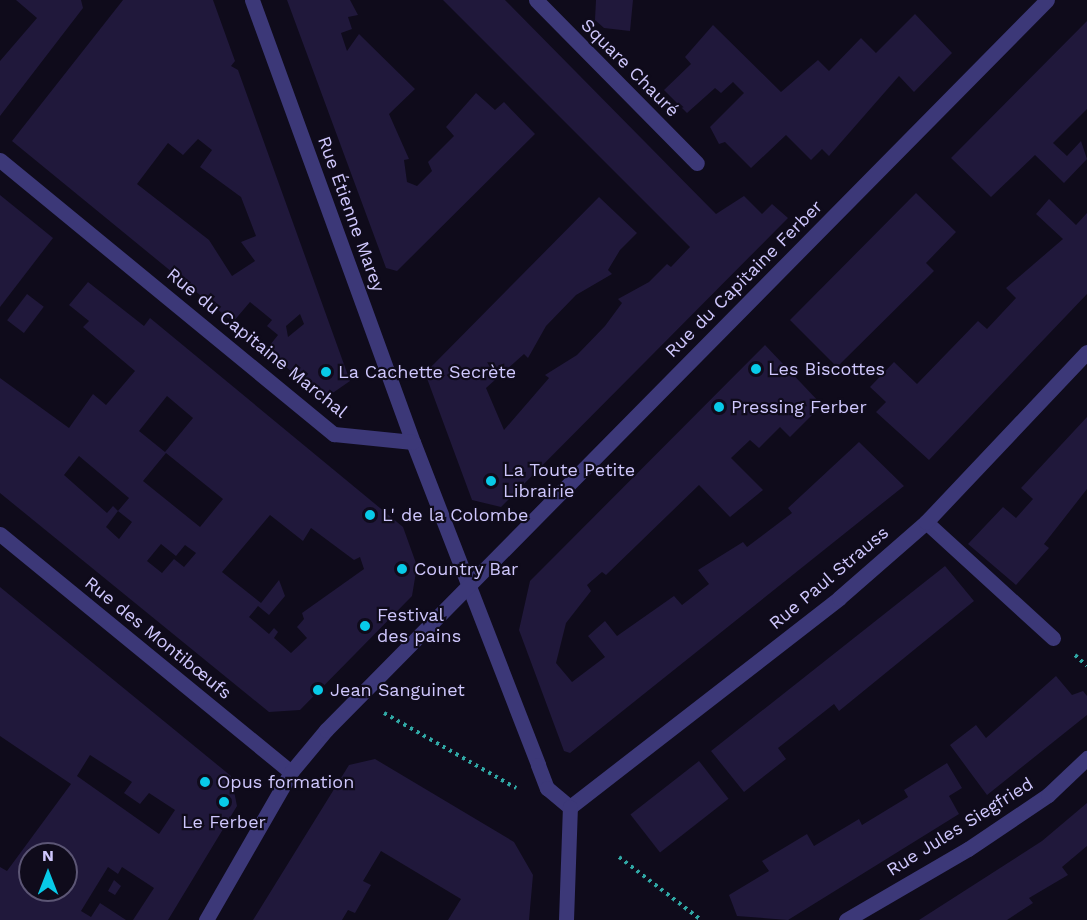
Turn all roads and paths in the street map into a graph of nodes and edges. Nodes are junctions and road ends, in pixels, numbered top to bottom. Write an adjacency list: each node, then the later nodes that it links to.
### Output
1 (252, 0): 7 (street, Rue Étienne Marey)
2 (536, 0): 5 (street, Square Chauré)
3 (1047, 0): 10 (street, Rue du Capitaine Ferber)
4 (0, 160): 7 (street, Rue du Capitaine Marchal)
5 (697, 163)
6 (1087, 352): 8 (street, Rue Paul Strauss)
7 (412, 442): 10 (street)
8 (926, 522): 11 (street); 16 (street, Rue Paul Strauss)
9 (0, 534): 14 (street, Rue des Montibœufs)
10 (471, 587): 14 (street, Rue du Capitaine Ferber); 16 (street)
11 (1053, 638)
12 (374, 707): 15 (path)
13 (1087, 758): 21 (street, Rue Jules Siegfried)
14 (291, 772): 18 (street)
15 (517, 788)
16 (570, 807): 19 (street)
17 (619, 857): 20 (path)
18 (206, 920)
19 (566, 920)
20 (701, 920)
21 (846, 920)

